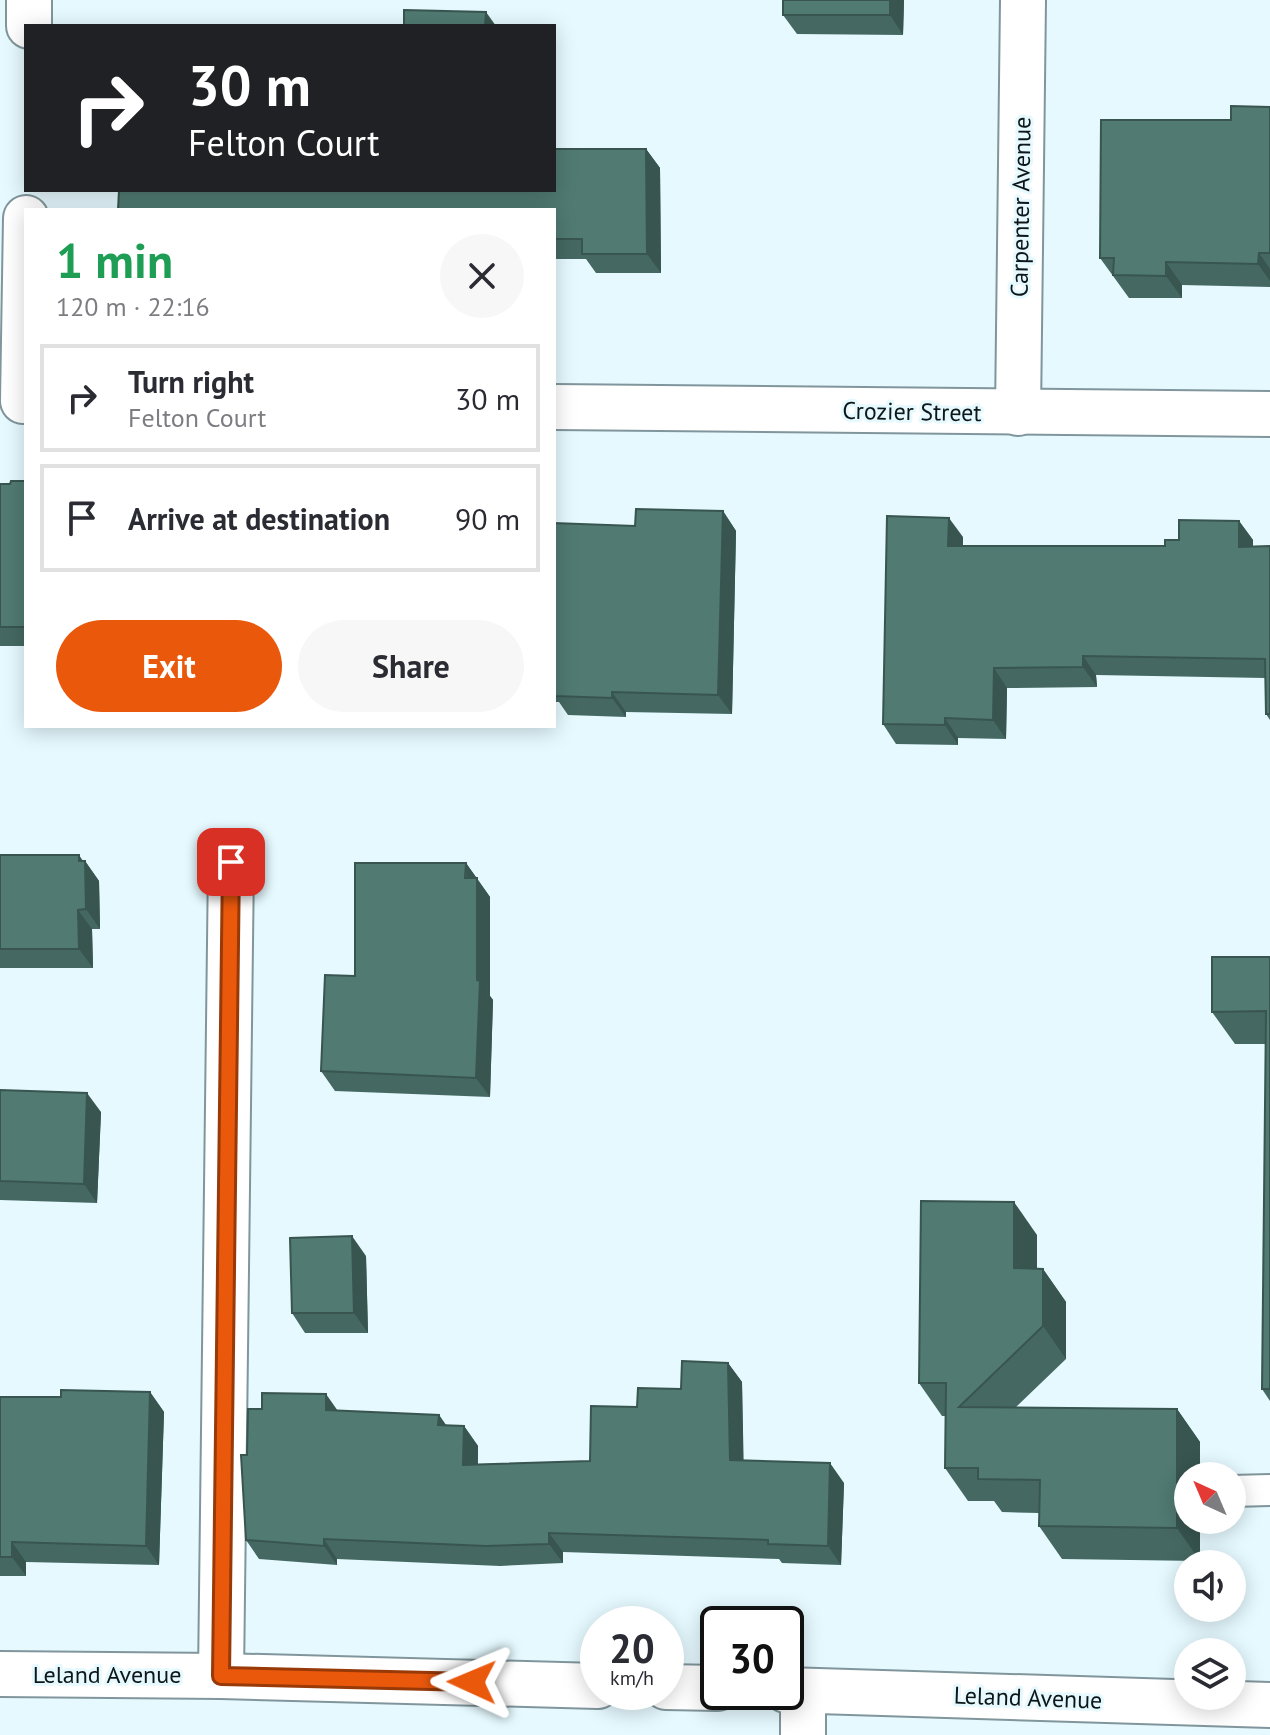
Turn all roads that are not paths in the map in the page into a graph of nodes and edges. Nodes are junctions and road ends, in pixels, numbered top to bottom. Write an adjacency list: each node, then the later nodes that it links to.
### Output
1 (29, 0): 3 (street)
2 (1023, 0): 7 (street, Carpenter Avenue)
3 (29, 24)
4 (24, 254): 5 (street)
5 (16, 400)
6 (556, 407): 7 (street, Crozier Street)
7 (1018, 413): 8 (street, Crozier Street)
8 (1270, 414)
9 (231, 862): 13 (street)
10 (1270, 1490): 11 (lane)
11 (1246, 1491)
12 (0, 1674): 13 (street, Leland Avenue)
13 (221, 1676): 14 (street, Leland Avenue)
14 (580, 1686)
15 (804, 1690): 16 (street, Leland Avenue)
16 (1270, 1705)
17 (798, 1710): 18 (street)
18 (803, 1735)

